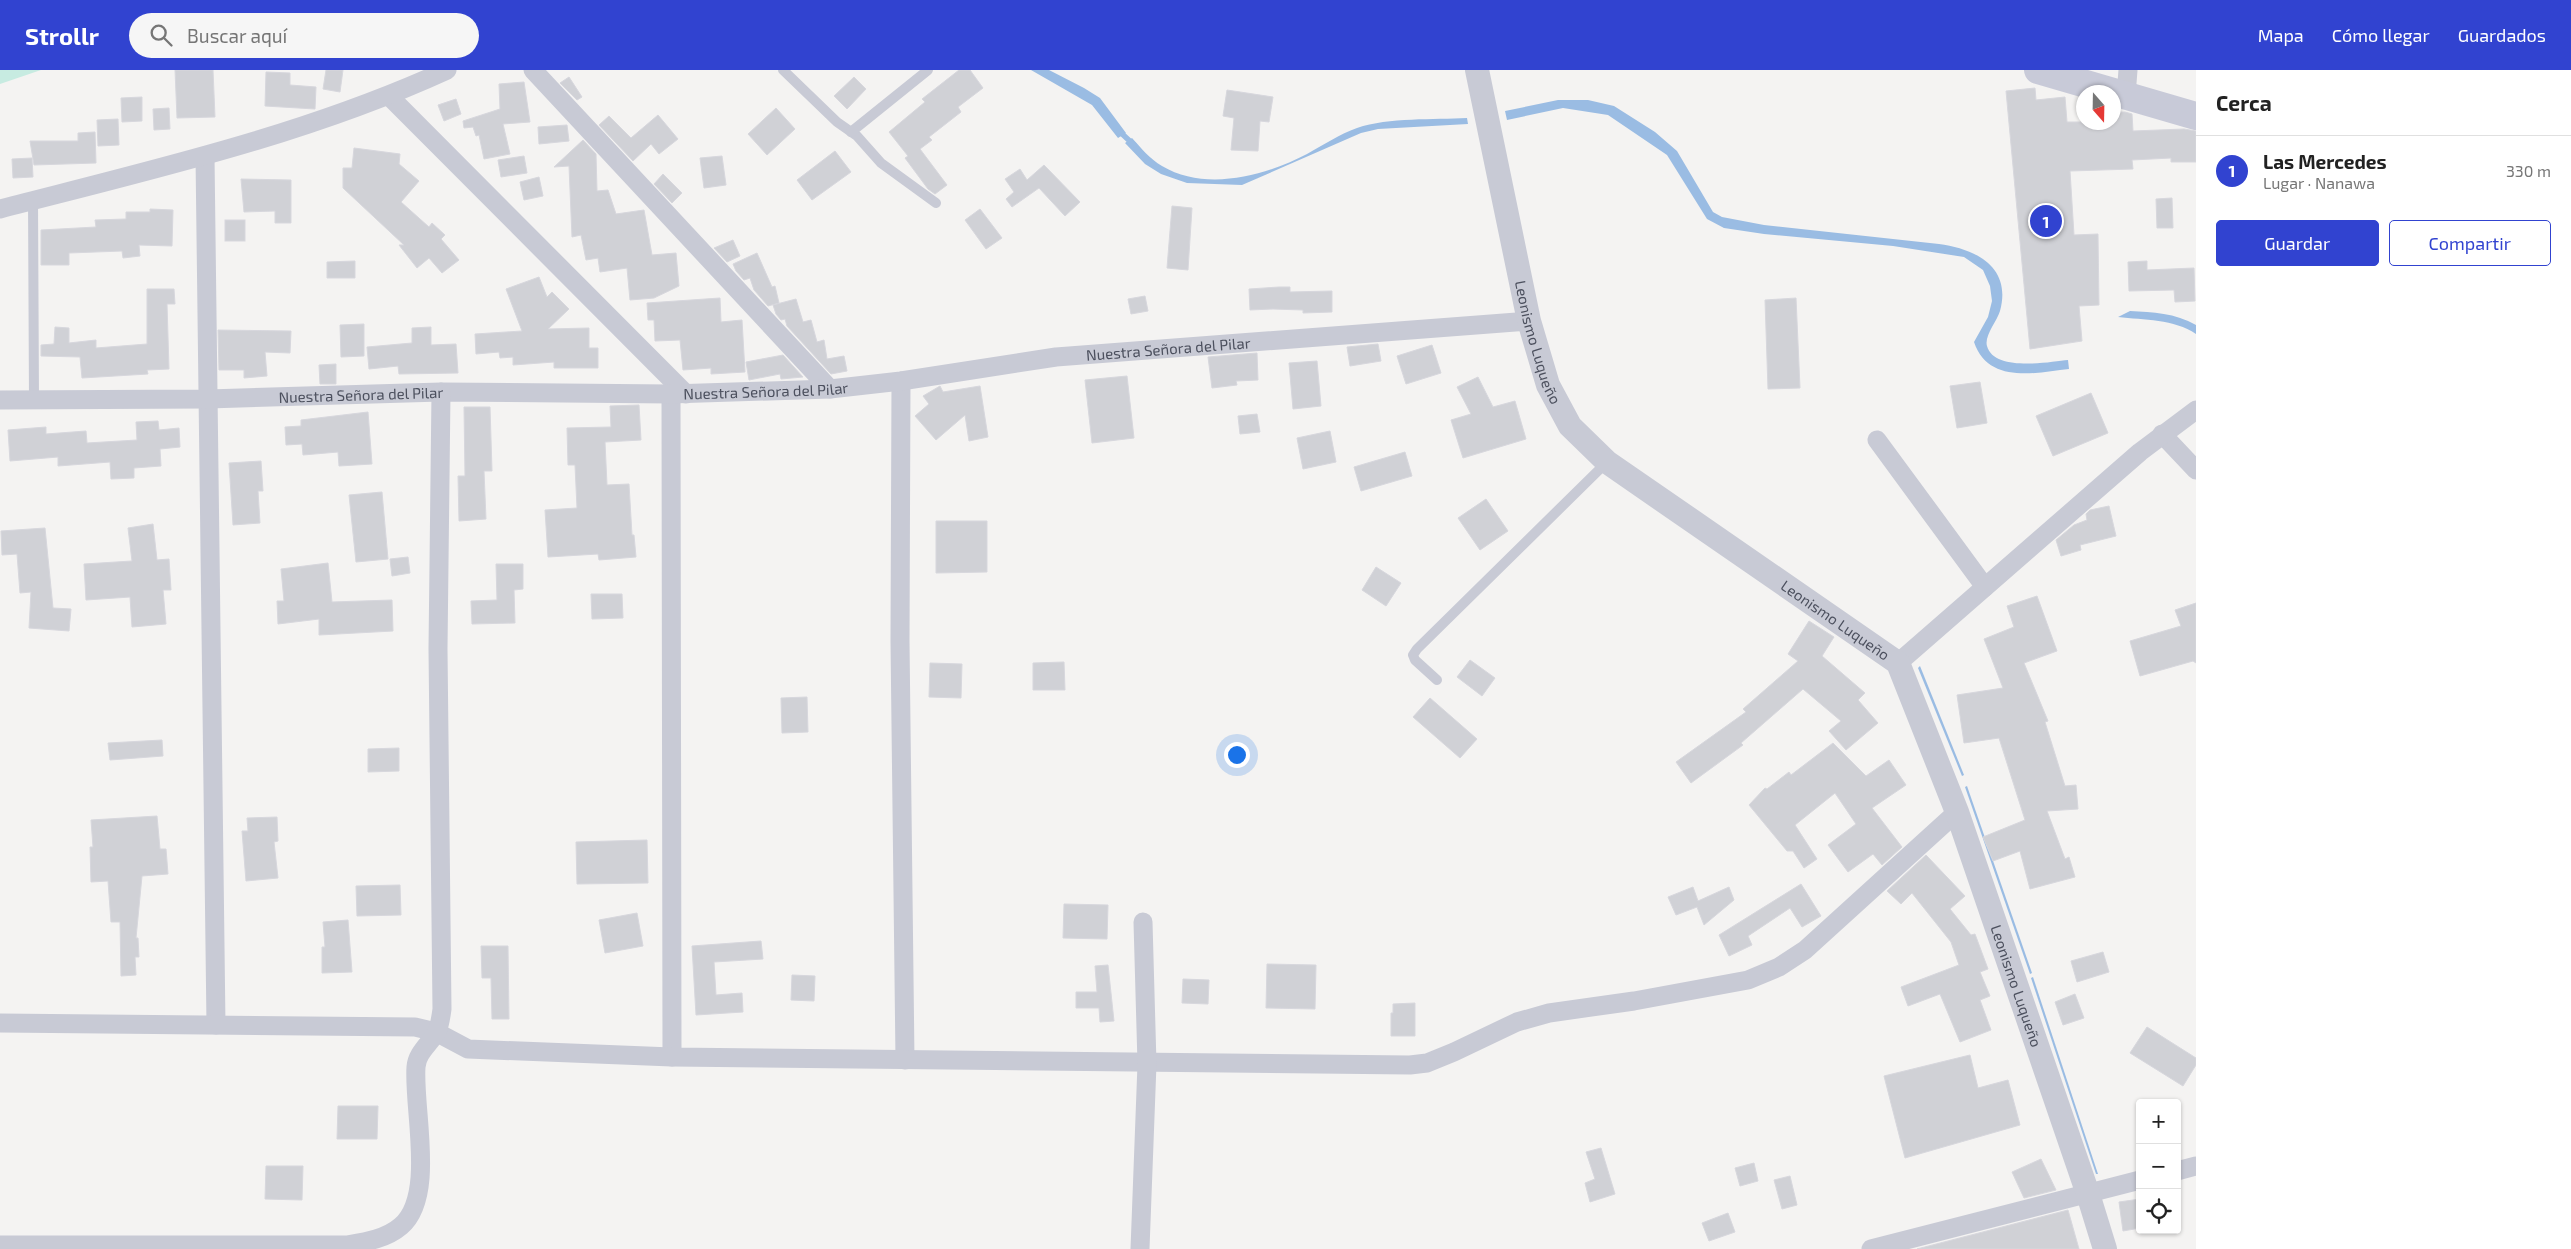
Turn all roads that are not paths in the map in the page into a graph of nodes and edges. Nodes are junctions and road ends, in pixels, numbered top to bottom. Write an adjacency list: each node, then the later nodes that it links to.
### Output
1 (447, 70): 9 (street)
2 (533, 70): 19 (street)
3 (783, 70): 12 (lane)
4 (928, 70): 12 (lane)
5 (1477, 70): 17 (street, Leonismo Luqueño)
6 (2038, 70): 8 (main road)
7 (2090, 70): 8 (main road)
8 (2127, 82): 10 (main road); 11 (main road)
9 (389, 96): 13 (street); 21 (street)
10 (2196, 100)
11 (2196, 116)
12 (851, 132): 15 (lane)
13 (205, 156): 14 (street); 23 (street)
14 (33, 200): 16 (street); 22 (lane)
15 (936, 204)
16 (0, 208)
17 (1529, 321): 18 (street, Nuestra Señora del Pilar); 28 (street, Leonismo Luqueño)
18 (901, 381): 19 (street, Nuestra Señora del Pilar); 39 (street)
19 (830, 388): 21 (street, Nuestra Señora del Pilar)
20 (441, 392): 21 (street, Nuestra Señora del Pilar); 23 (street, Nuestra Señora del Pilar); 37 (street)
21 (679, 394): 38 (street)
22 (34, 399): 23 (street, Nuestra Señora del Pilar); 24 (street, Nuestra Señora del Pilar)
23 (208, 399): 36 (street)
24 (0, 400)
25 (2196, 410): 26 (street)
26 (2162, 434): 29 (street); 30 (street)
27 (1877, 440): 30 (street)
28 (1607, 462): 31 (street, Leonismo Luqueño); 32 (lane)
29 (2196, 470)
30 (1985, 587): 31 (street)
31 (1898, 663): 33 (street, Leonismo Luqueño)
32 (1437, 680)
33 (1958, 812): 40 (street); 44 (street, Leonismo Luqueño)
34 (1143, 922): 40 (street)
35 (0, 1023): 36 (street)
36 (216, 1025): 37 (street)
37 (436, 1032): 38 (street); 46 (street)
38 (672, 1057): 39 (street)
39 (905, 1060): 40 (street)
40 (1148, 1064): 47 (street)
41 (2196, 1166): 42 (street)
42 (2181, 1170)
43 (2136, 1181): 44 (street)
44 (2088, 1194): 48 (street); 49 (street, Leonismo Luqueño)
45 (0, 1244): 46 (street)
46 (347, 1247)
47 (1140, 1249)
48 (1871, 1249)
49 (2105, 1249)

